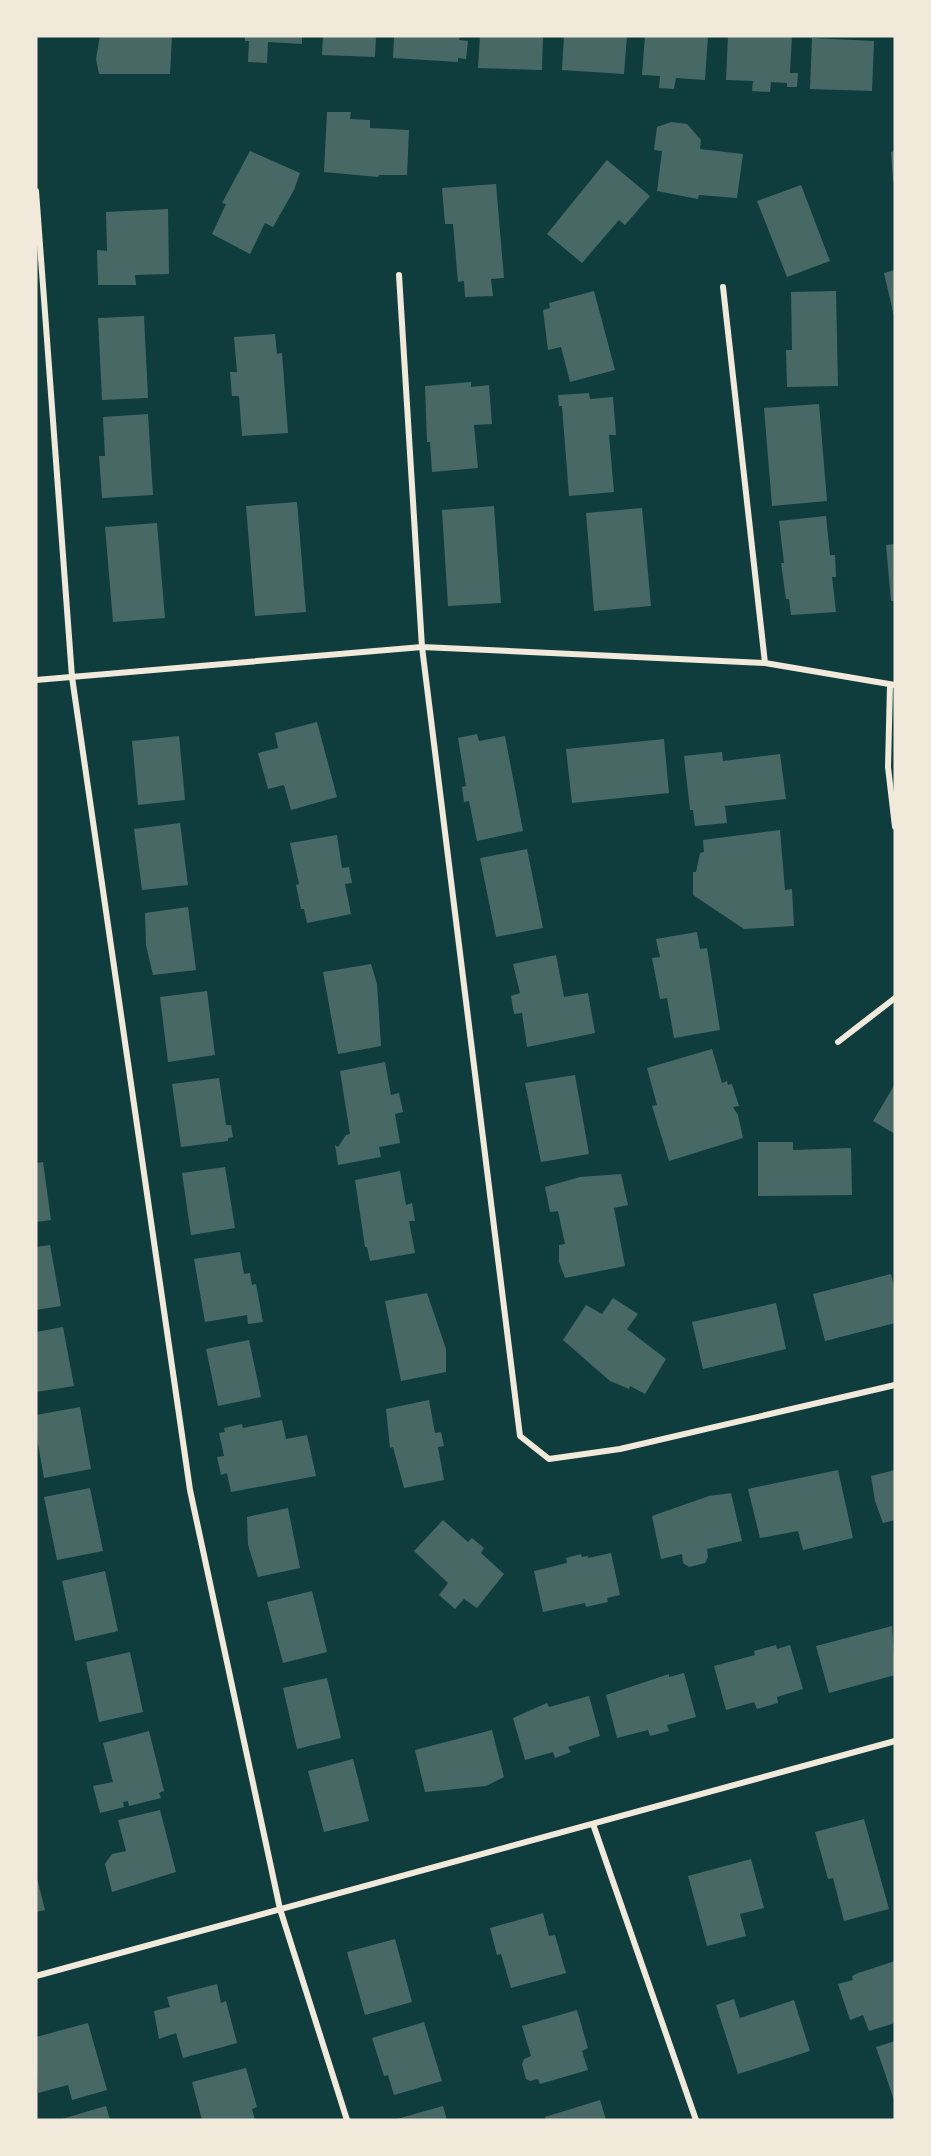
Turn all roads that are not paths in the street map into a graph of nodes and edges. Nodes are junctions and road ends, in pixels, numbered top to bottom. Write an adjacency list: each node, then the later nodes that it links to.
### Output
1 (36, 191): 6 (street)
2 (399, 275): 4 (street)
3 (723, 287): 5 (street)
4 (422, 647): 5 (street); 6 (street); 12 (street)
5 (765, 663): 8 (street)
6 (72, 677): 7 (street); 15 (street)
7 (36, 680)
8 (892, 685): 9 (street)
9 (895, 827)
10 (895, 999): 11 (street)
11 (838, 1042)
12 (895, 1385)
13 (895, 1740): 14 (street)
14 (593, 1824): 15 (street); 18 (street)
15 (280, 1909): 16 (street); 17 (street)
16 (36, 1976)
17 (347, 2120)
18 (696, 2120)

